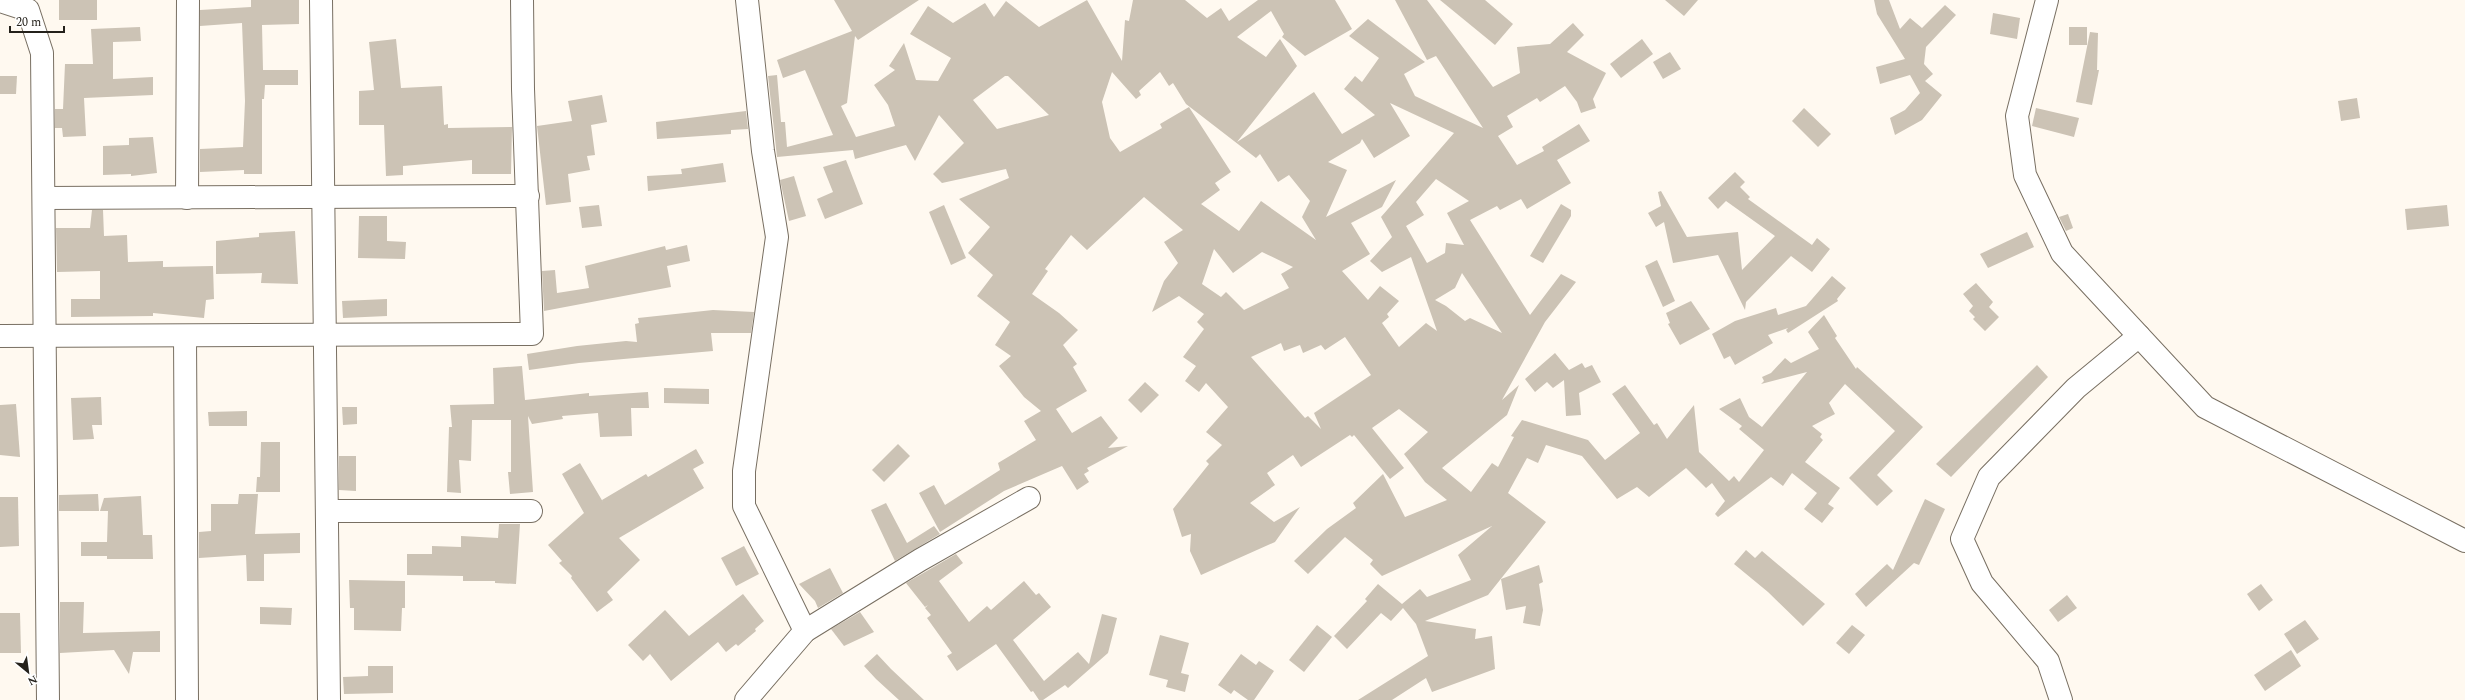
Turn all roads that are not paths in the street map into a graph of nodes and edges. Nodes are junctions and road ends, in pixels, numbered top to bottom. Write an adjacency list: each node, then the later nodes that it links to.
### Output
1 (188, 0): 10 (street)
2 (321, 0): 8 (street)
3 (522, 0): 7 (street)
4 (747, 0): 20 (street)
5 (2047, 0): 15 (street)
6 (0, 1): 9 (street)
7 (528, 196): 8 (street); 11 (street)
8 (323, 197): 10 (street); 11 (street)
9 (44, 198): 10 (street); 13 (street)
10 (187, 198)
11 (325, 335): 14 (street); 17 (street)
12 (0, 336): 13 (street)
13 (46, 336): 14 (street); 21 (street)
14 (185, 336): 22 (street)
15 (2139, 336): 19 (street); 25 (street)
16 (1029, 498): 20 (street)
17 (327, 511): 18 (street); 23 (street)
18 (531, 511)
19 (2465, 541)
20 (805, 631): 24 (street)
21 (48, 700)
22 (187, 700)
23 (329, 700)
24 (746, 700)
25 (2061, 700)

